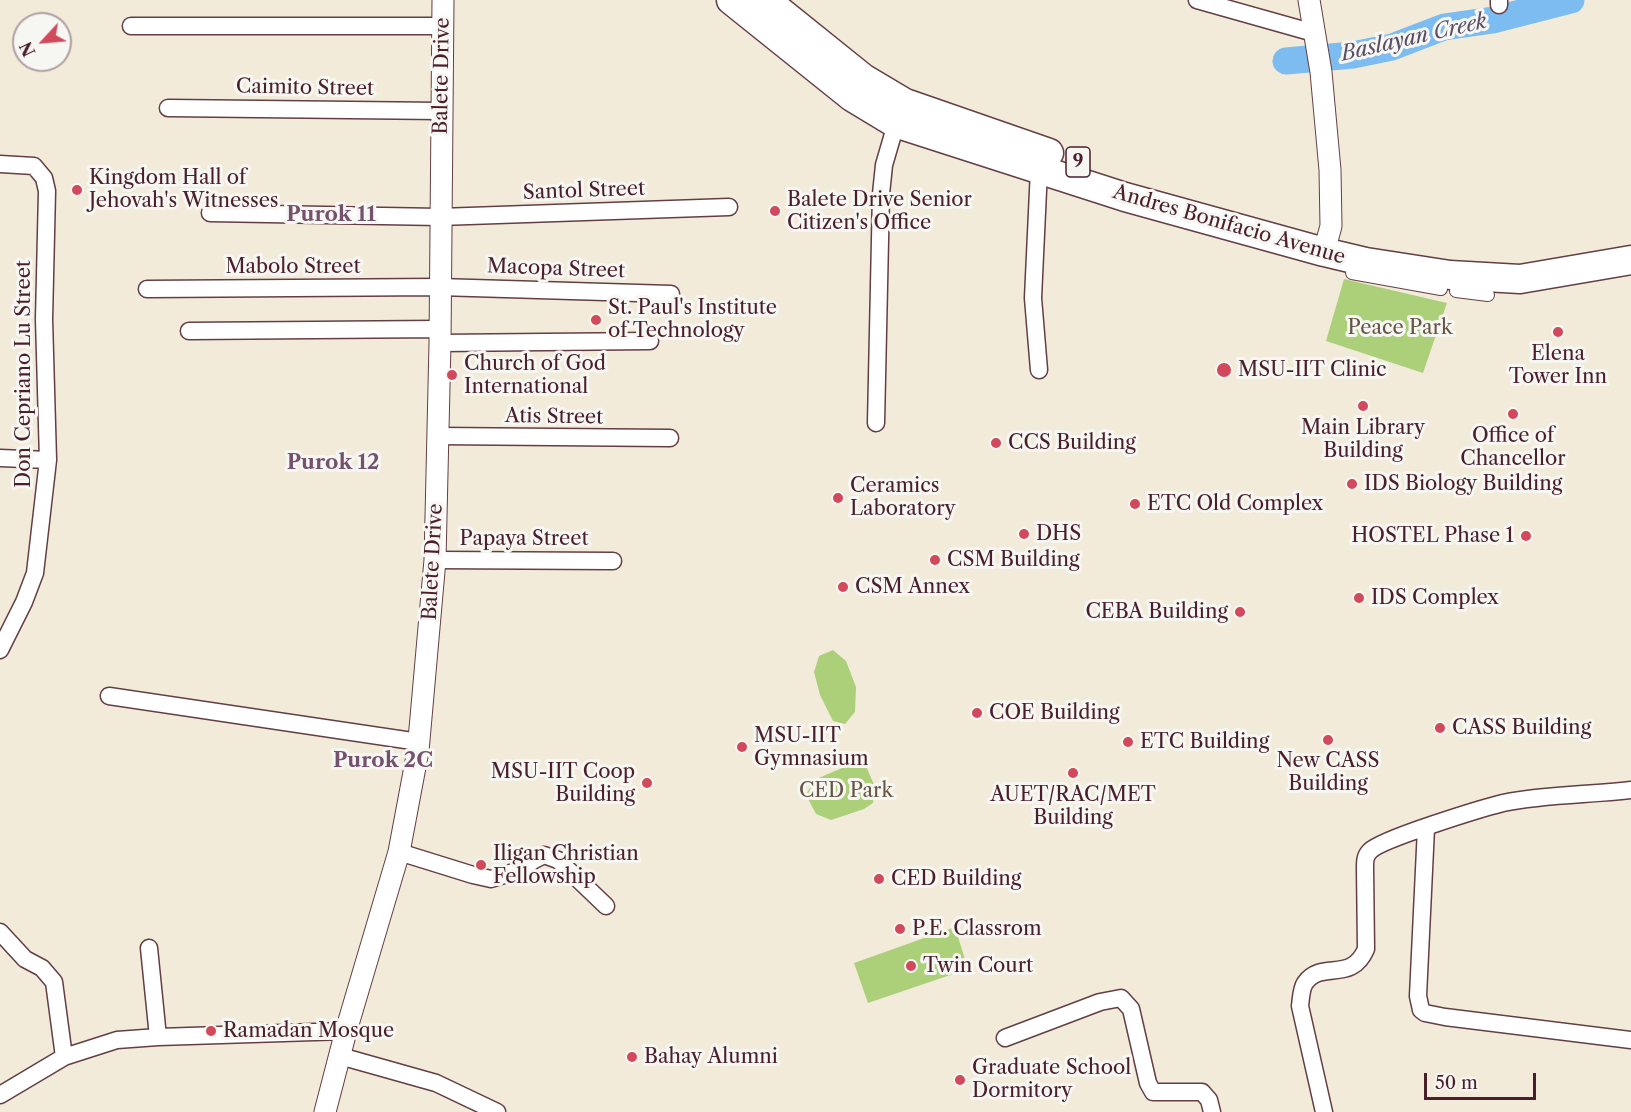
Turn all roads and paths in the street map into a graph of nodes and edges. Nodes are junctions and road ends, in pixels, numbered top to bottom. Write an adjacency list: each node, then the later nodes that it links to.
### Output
1 (443, 0): 7 (street, Balete Drive)
2 (731, 0): 11 (highway, Andres Bonifacio Avenue / 9)
3 (1197, 0): 8 (street)
4 (1309, 0): 8 (street)
5 (778, 3): 11 (highway, Andres Bonifacio Avenue / 9)
6 (131, 26): 7 (street)
7 (442, 26): 10 (street, Balete Drive)
8 (1318, 52): 18 (street)
9 (168, 108): 10 (street, Caimito Street)
10 (441, 111): 16 (street, Balete Drive)
11 (900, 113): 13 (highway, Andres Bonifacio Avenue / 9); 18 (highway, Andres Bonifacio Avenue / 9); 30 (street)
12 (0, 164): 34 (street, Don Cepriano Lu Street)
13 (1039, 169): 18 (highway, Andres Bonifacio Avenue / 9); 29 (street)
14 (729, 207): 16 (street, Santol Street)
15 (210, 213): 16 (street, Santol Street)
16 (440, 217): 20 (street, Balete Drive)
17 (1631, 242): 18 (highway, Andres Bonifacio Avenue / 9)
18 (1330, 254): 19 (highway, Andres Bonifacio Avenue / 9); 22 (street)
19 (1631, 260)
20 (439, 287): 21 (street, Mabolo Street); 24 (street, Macopa Street); 27 (street, Balete Drive)
21 (147, 289)
22 (1441, 289)
23 (1456, 291): 25 (street)
24 (671, 294)
25 (1488, 295)
26 (189, 332): 27 (street)
27 (440, 336): 28 (street); 31 (street, Balete Drive)
28 (650, 341)
29 (1039, 370)
30 (876, 423)
31 (438, 436): 32 (street, Atis Street); 35 (street, Balete Drive)
32 (670, 438)
33 (0, 458): 34 (street)
34 (48, 460): 37 (street, Don Cepriano Lu Street)
35 (435, 560): 36 (street, Papaya Street); 39 (street, Balete Drive)
36 (613, 561)
37 (0, 650)
38 (109, 696): 39 (street)
39 (419, 742): 42 (street, Balete Drive)
40 (1631, 790): 41 (street)
41 (1426, 828): 49 (street); 56 (street)
42 (399, 852): 43 (street); 46 (street, Balete Drive)
43 (606, 906)
44 (0, 932): 51 (street)
45 (149, 948): 47 (street)
46 (346, 1031): 47 (street); 50 (street, Balete Drive)
47 (158, 1037): 51 (street)
48 (1005, 1038): 55 (street)
49 (1631, 1040)
50 (340, 1056): 53 (street, Balete Drive); 54 (street)
51 (64, 1057): 52 (street)
52 (0, 1095)
53 (326, 1112)
54 (498, 1112)
55 (1212, 1112)
56 (1324, 1112)

